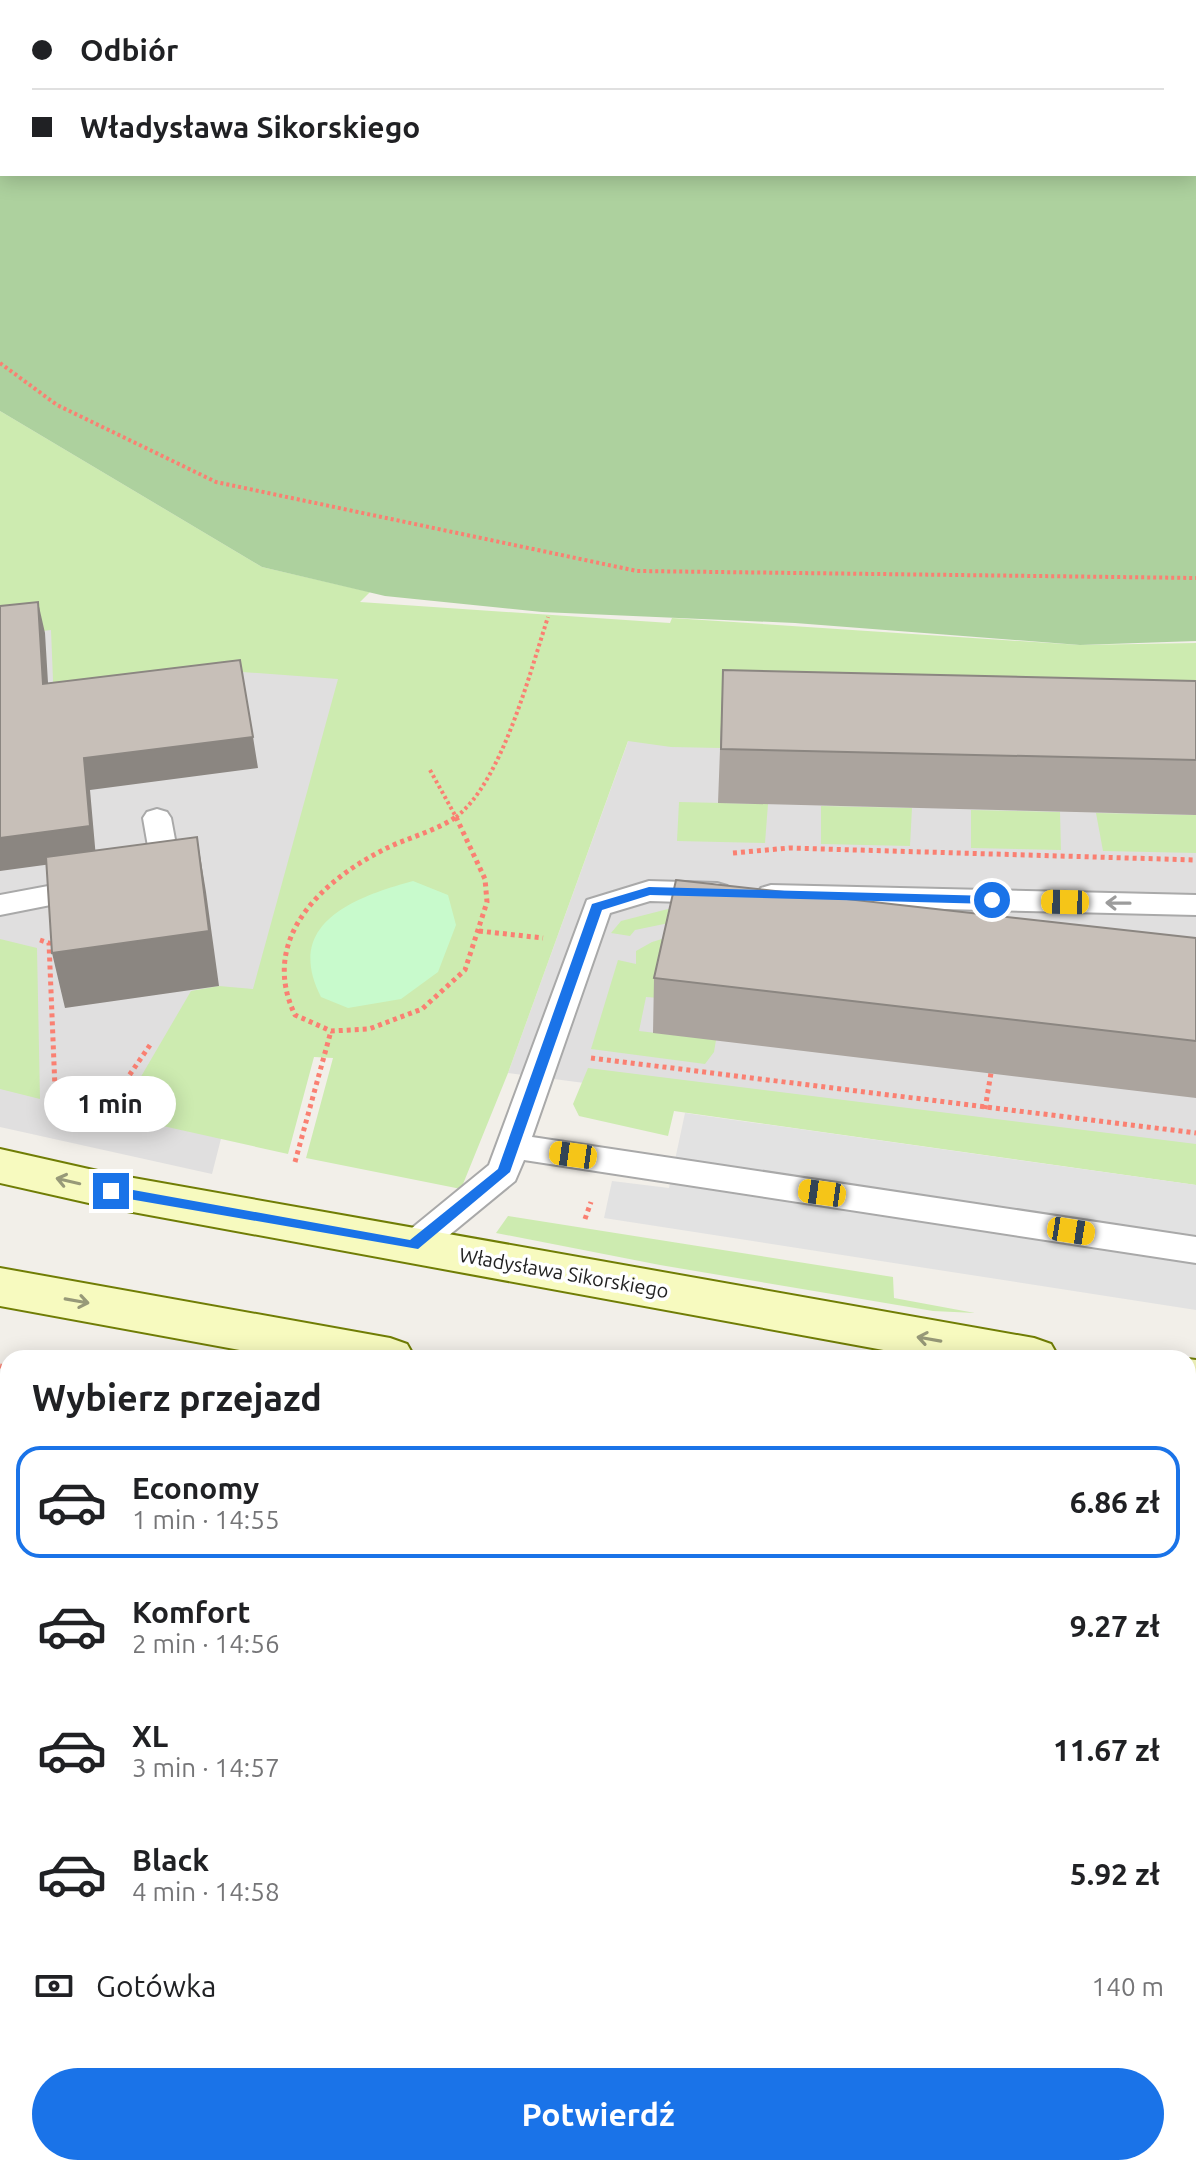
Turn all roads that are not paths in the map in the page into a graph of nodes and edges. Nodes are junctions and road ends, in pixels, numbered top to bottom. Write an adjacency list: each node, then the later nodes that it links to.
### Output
1 (157, 818): 2 (lane)
2 (0, 905)
3 (1196, 905): 4 (lane, one-way to 4)
4 (510, 1146): 6 (lane); 7 (lane)
5 (0, 1166): 6 (street, Władysława Sikorskiego, one-way to 5)
6 (413, 1246): 10 (street, Władysława Sikorskiego, one-way to 6)
7 (1196, 1250)
8 (0, 1287): 9 (street, one-way to 9)
9 (346, 1350)
10 (990, 1350)

